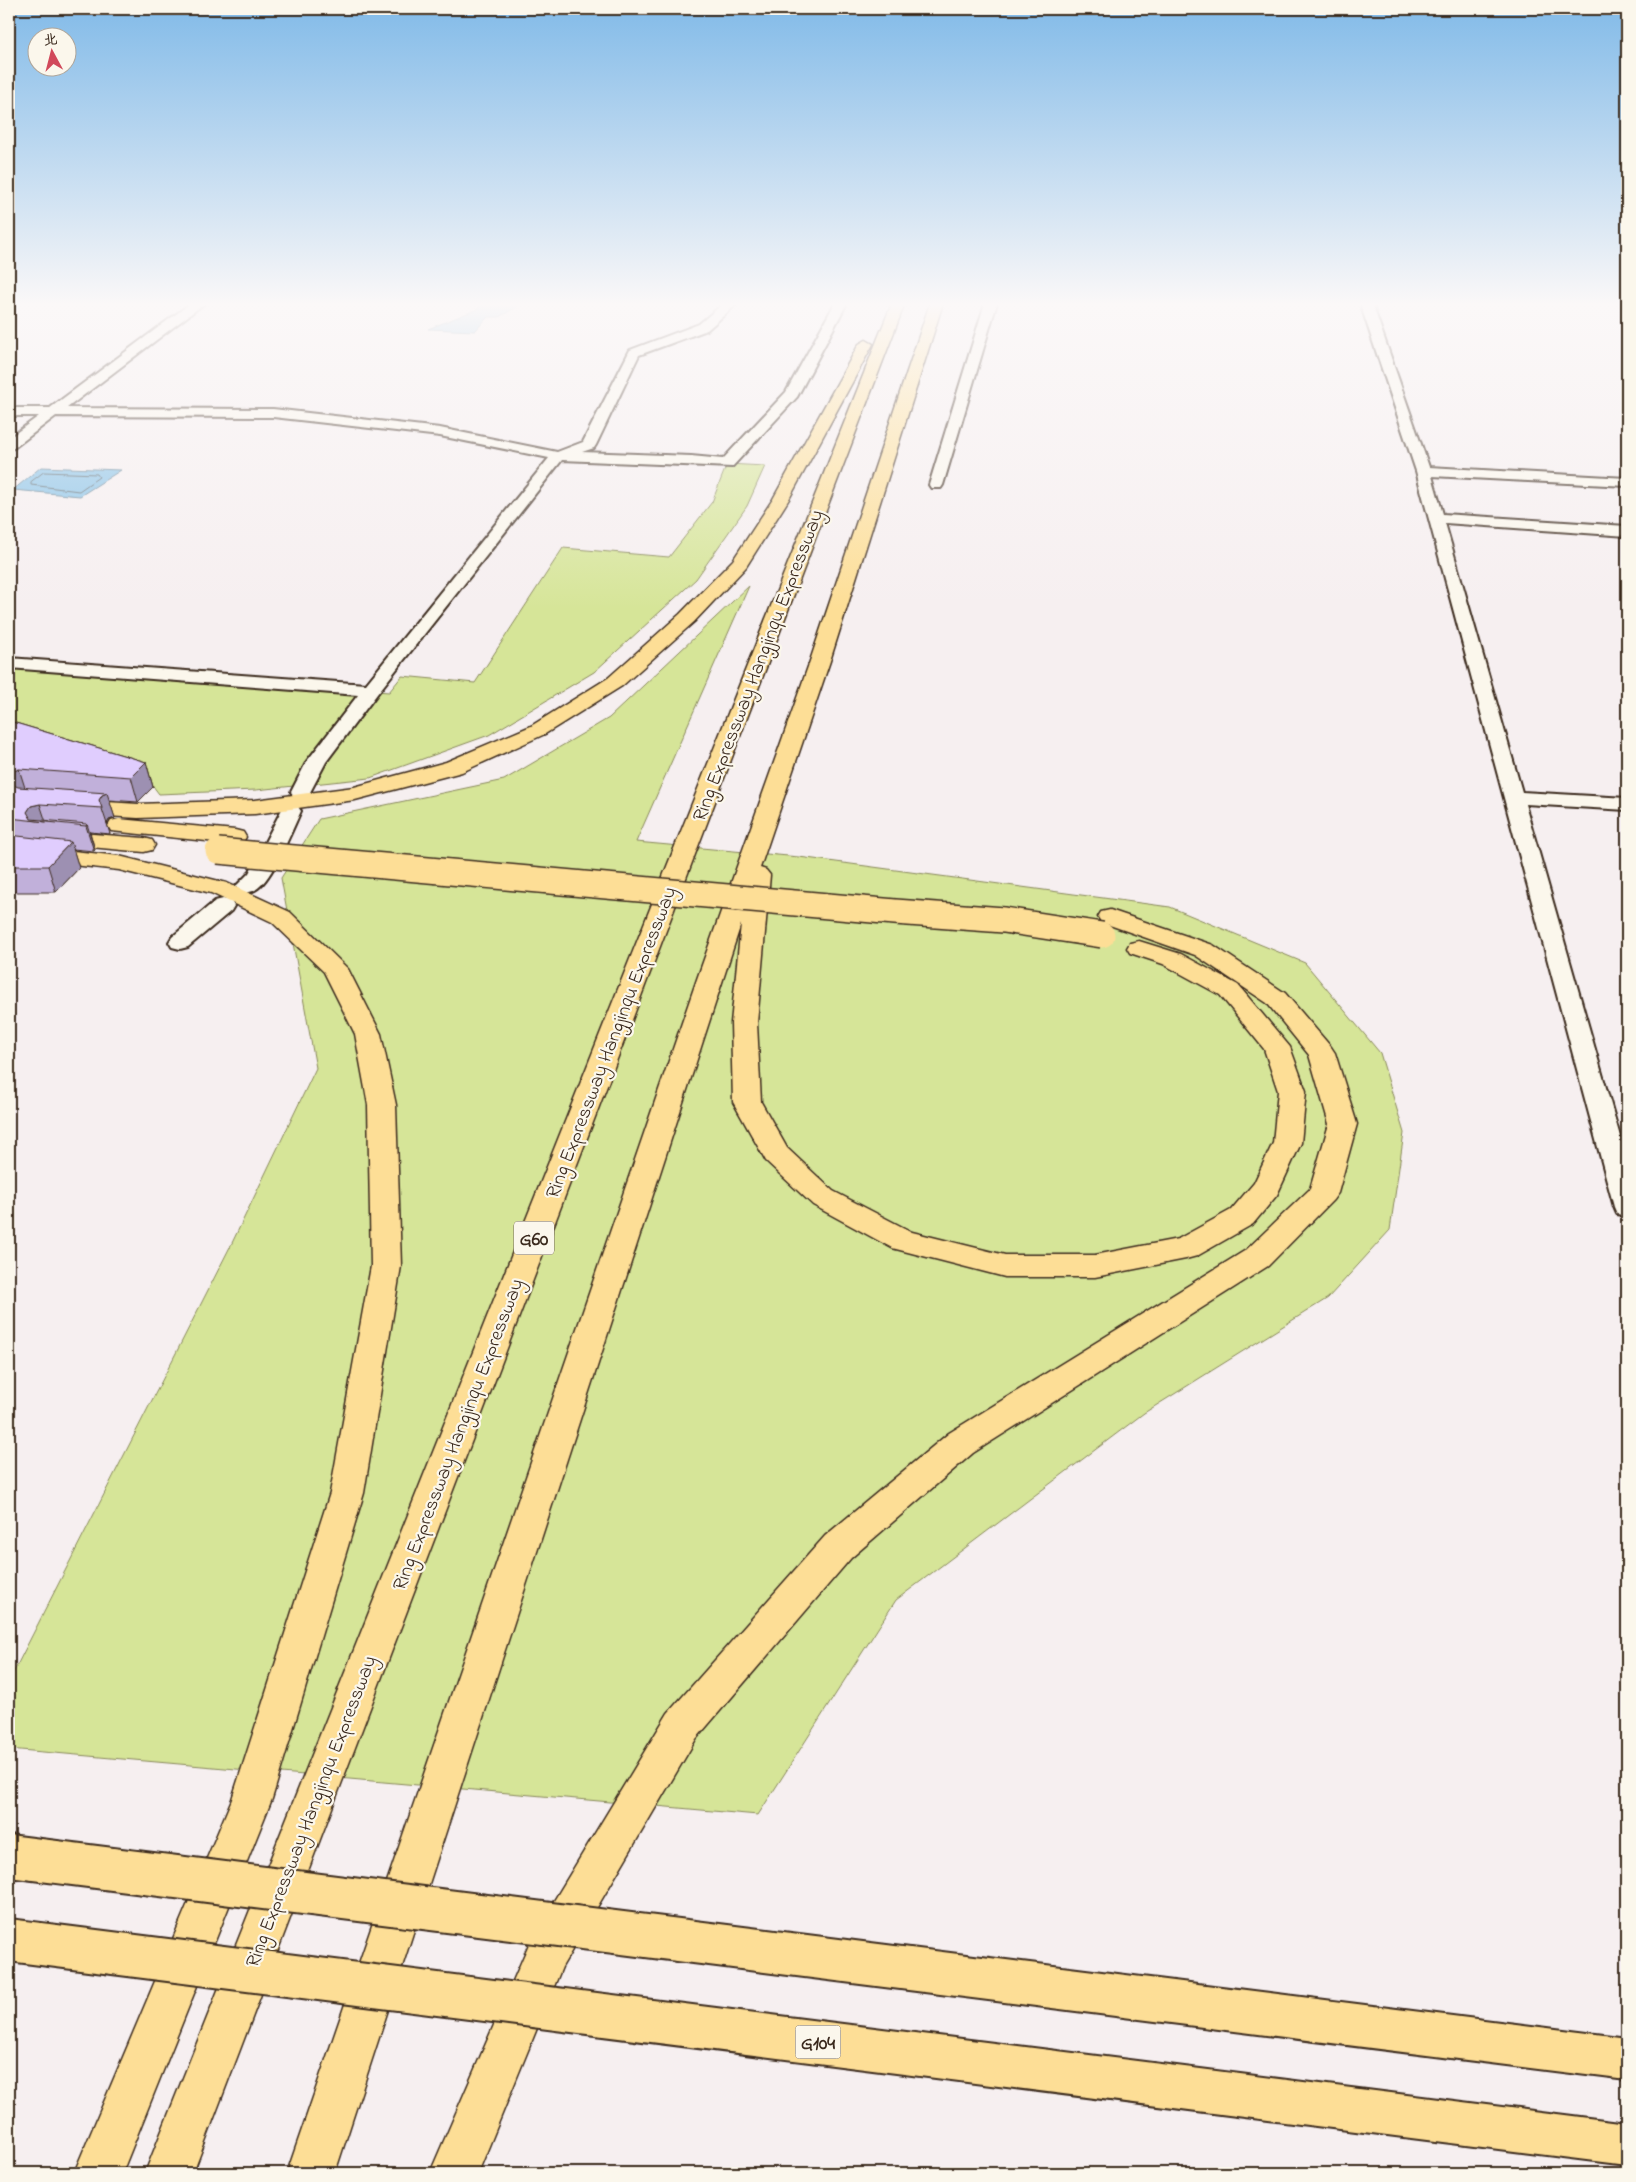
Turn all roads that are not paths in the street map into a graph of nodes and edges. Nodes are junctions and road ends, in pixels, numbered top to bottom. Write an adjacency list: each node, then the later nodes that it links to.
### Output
1 (63, 405): 10 (street)
2 (608, 405): 12 (street)
3 (782, 405): 12 (street)
4 (833, 405): 26 (highway)
5 (859, 405): 39 (highway, Ring Expressway Hangjinqu Expressway / G60)
6 (903, 405): 24 (highway)
7 (960, 405): 15 (street)
8 (1401, 405): 13 (street)
9 (9, 412): 10 (street)
10 (53, 412): 11 (street); 12 (street)
11 (9, 446)
12 (558, 456): 19 (street)
13 (1423, 471): 14 (street); 16 (street)
14 (1627, 482)
15 (936, 485)
16 (1436, 518): 17 (street); 21 (street)
17 (1627, 531)
18 (9, 663): 19 (street)
19 (371, 690): 20 (street)
20 (301, 792)
21 (1514, 797): 22 (street); 32 (street)
22 (1627, 804)
23 (291, 811): 28 (street)
24 (762, 834): 30 (highway); 40 (highway)
25 (9, 836): 26 (highway)
26 (227, 844): 30 (highway, bridge)
27 (9, 851): 38 (highway)
28 (246, 886)
29 (223, 906): 31 (street)
30 (1106, 926): 41 (highway)
31 (180, 942)
32 (1621, 1160): 33 (street)
33 (1627, 1207)
34 (9, 1856): 36 (highway, bridge)
35 (9, 1940): 37 (highway, G104, bridge)
36 (1627, 2059)
37 (1627, 2144)
38 (98, 2173)
39 (169, 2173)
40 (311, 2173)
41 (454, 2173)

